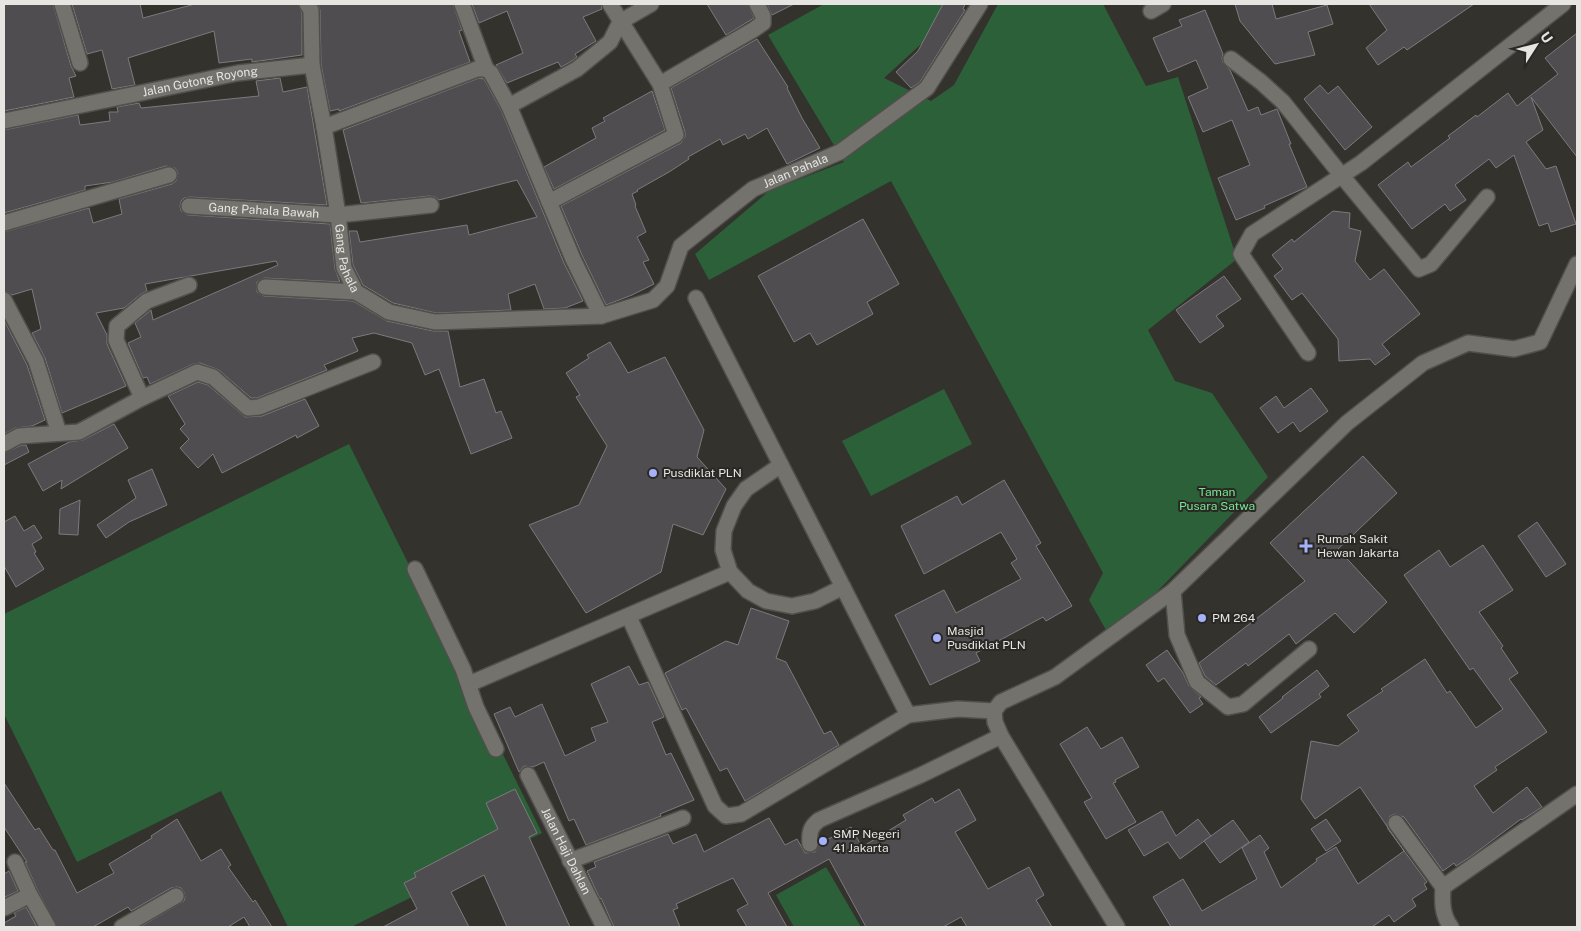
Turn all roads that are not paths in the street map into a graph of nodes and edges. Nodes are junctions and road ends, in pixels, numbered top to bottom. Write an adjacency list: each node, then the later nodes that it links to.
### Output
1 (62, 4): 11 (street)
2 (307, 4): 12 (street, Gang Pahala)
3 (462, 4): 13 (street)
4 (610, 4): 9 (street)
5 (651, 4): 9 (street)
6 (757, 4): 14 (street)
7 (980, 4): 32 (street, Jalan Pahala)
8 (1563, 4): 19 (street)
9 (620, 22): 14 (street); 15 (street)
10 (1231, 59): 19 (street)
11 (80, 63)
12 (312, 66): 16 (street, Jalan Gotong Royong); 17 (street, Gang Pahala)
13 (486, 69): 15 (street); 17 (street)
14 (660, 84): 21 (street)
15 (509, 106): 21 (street)
16 (4, 121)
17 (324, 127): 24 (street, Gang Pahala)
18 (170, 175): 25 (street)
19 (1342, 176): 20 (street); 33 (street)
20 (1487, 197)
21 (549, 202): 32 (street)
22 (431, 205): 24 (street, Gang Pahala Bawah)
23 (189, 206): 24 (street, Gang Pahala Bawah)
24 (338, 215): 29 (street, Gang Pahala)
25 (4, 223)
26 (1577, 264): 42 (street)
27 (189, 286): 35 (street)
28 (266, 287): 29 (street)
29 (356, 292): 32 (street, Gang Pahala)
30 (696, 298): 38 (street)
31 (4, 300): 36 (street)
32 (601, 316)
33 (1308, 354)
34 (374, 362): 35 (street)
35 (142, 398): 36 (street)
36 (59, 433): 37 (street)
37 (4, 444)
38 (781, 464): 40 (street); 41 (street)
39 (415, 569): 45 (street)
40 (730, 572): 41 (street); 43 (street)
41 (843, 587): 47 (street)
42 (1173, 591): 44 (street); 46 (street)
43 (629, 617): 45 (street); 47 (street)
44 (1309, 649)
45 (469, 684): 49 (street)
46 (994, 711): 47 (street); 48 (street)
47 (908, 715)
48 (1001, 736): 54 (street); 64 (street)
49 (496, 748)
50 (528, 775): 55 (street, Jalan Haji Dahlan)
51 (1577, 794): 57 (street)
52 (683, 818): 55 (street)
53 (1396, 822): 57 (street)
54 (810, 844)
55 (570, 861): 63 (street, Jalan Haji Dahlan)
56 (15, 862): 58 (street)
57 (1443, 887): 65 (street)
58 (30, 894): 60 (street); 61 (street)
59 (176, 896): 62 (street)
60 (4, 908)
61 (48, 927)
62 (122, 927)
63 (604, 927)
64 (1117, 927)
65 (1451, 927)

